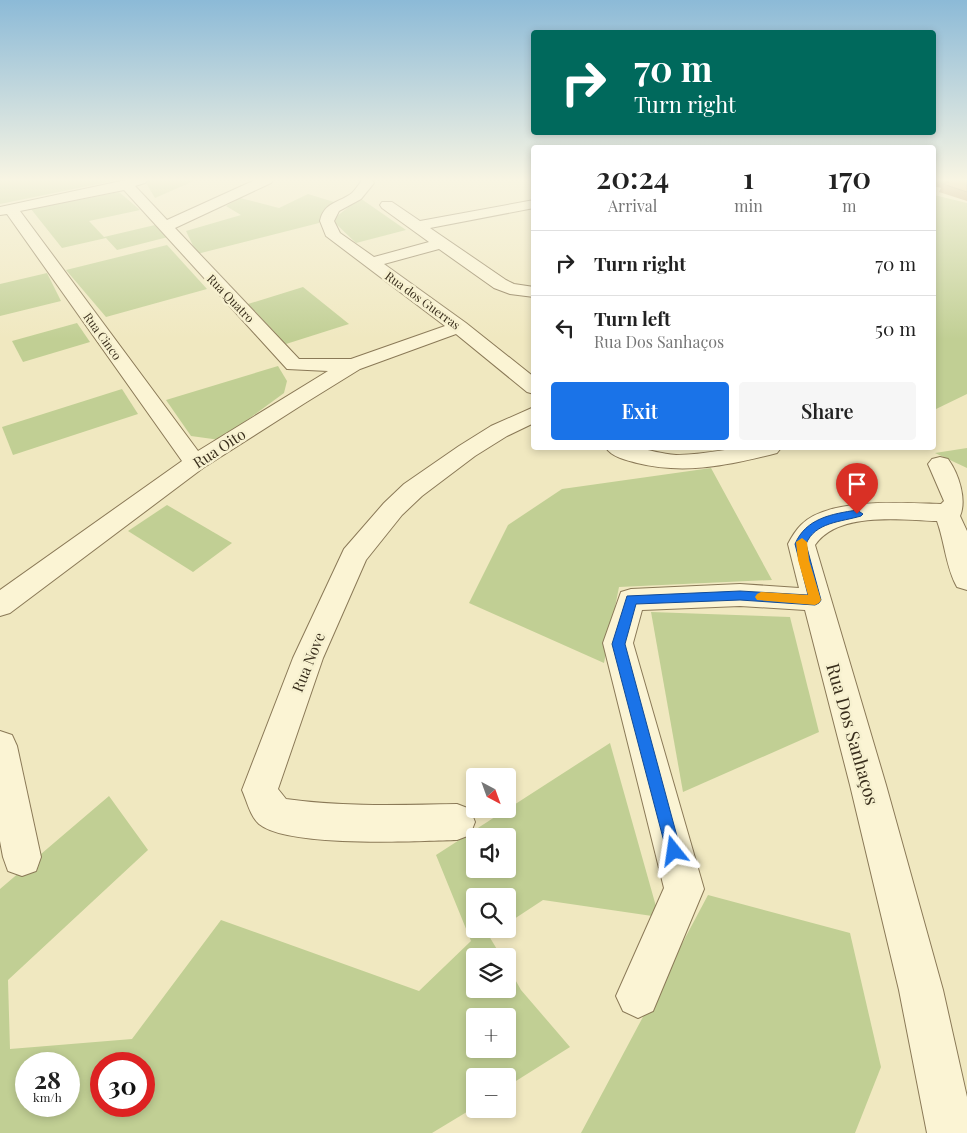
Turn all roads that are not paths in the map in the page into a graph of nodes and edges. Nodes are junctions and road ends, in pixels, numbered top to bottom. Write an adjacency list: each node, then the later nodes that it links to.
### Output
1 (22, 233): 16 (street, Rua Cinco)
2 (172, 233): 10 (street, Rua Quatro)
3 (333, 233): 6 (street, Rua dos Guerras)
4 (428, 233): 5 (street)
5 (442, 243): 6 (street); 7 (street)
6 (371, 263): 8 (street, Rua dos Guerras)
7 (531, 292)
8 (459, 327): 9 (street, Rua Oito); 11 (street, Rua dos Guerras)
9 (353, 364): 10 (street); 12 (street, Rua Oito)
10 (294, 365): 12 (street)
11 (531, 386)
12 (297, 398): 16 (street, Rua Oito)
13 (531, 416): 23 (street, Rua Nove)
14 (623, 450): 15 (street)
15 (762, 450)
16 (195, 463): 21 (street, Rua Oito)
17 (940, 464): 18 (street)
18 (946, 513): 19 (street); 20 (street, Rua Dos Sanhaços)
19 (967, 580)
20 (815, 600): 25 (street); 26 (street, Rua Dos Sanhaços)
21 (0, 605)
22 (0, 746): 24 (street)
23 (456, 822)
24 (22, 857)
25 (638, 996)
26 (951, 1133)

